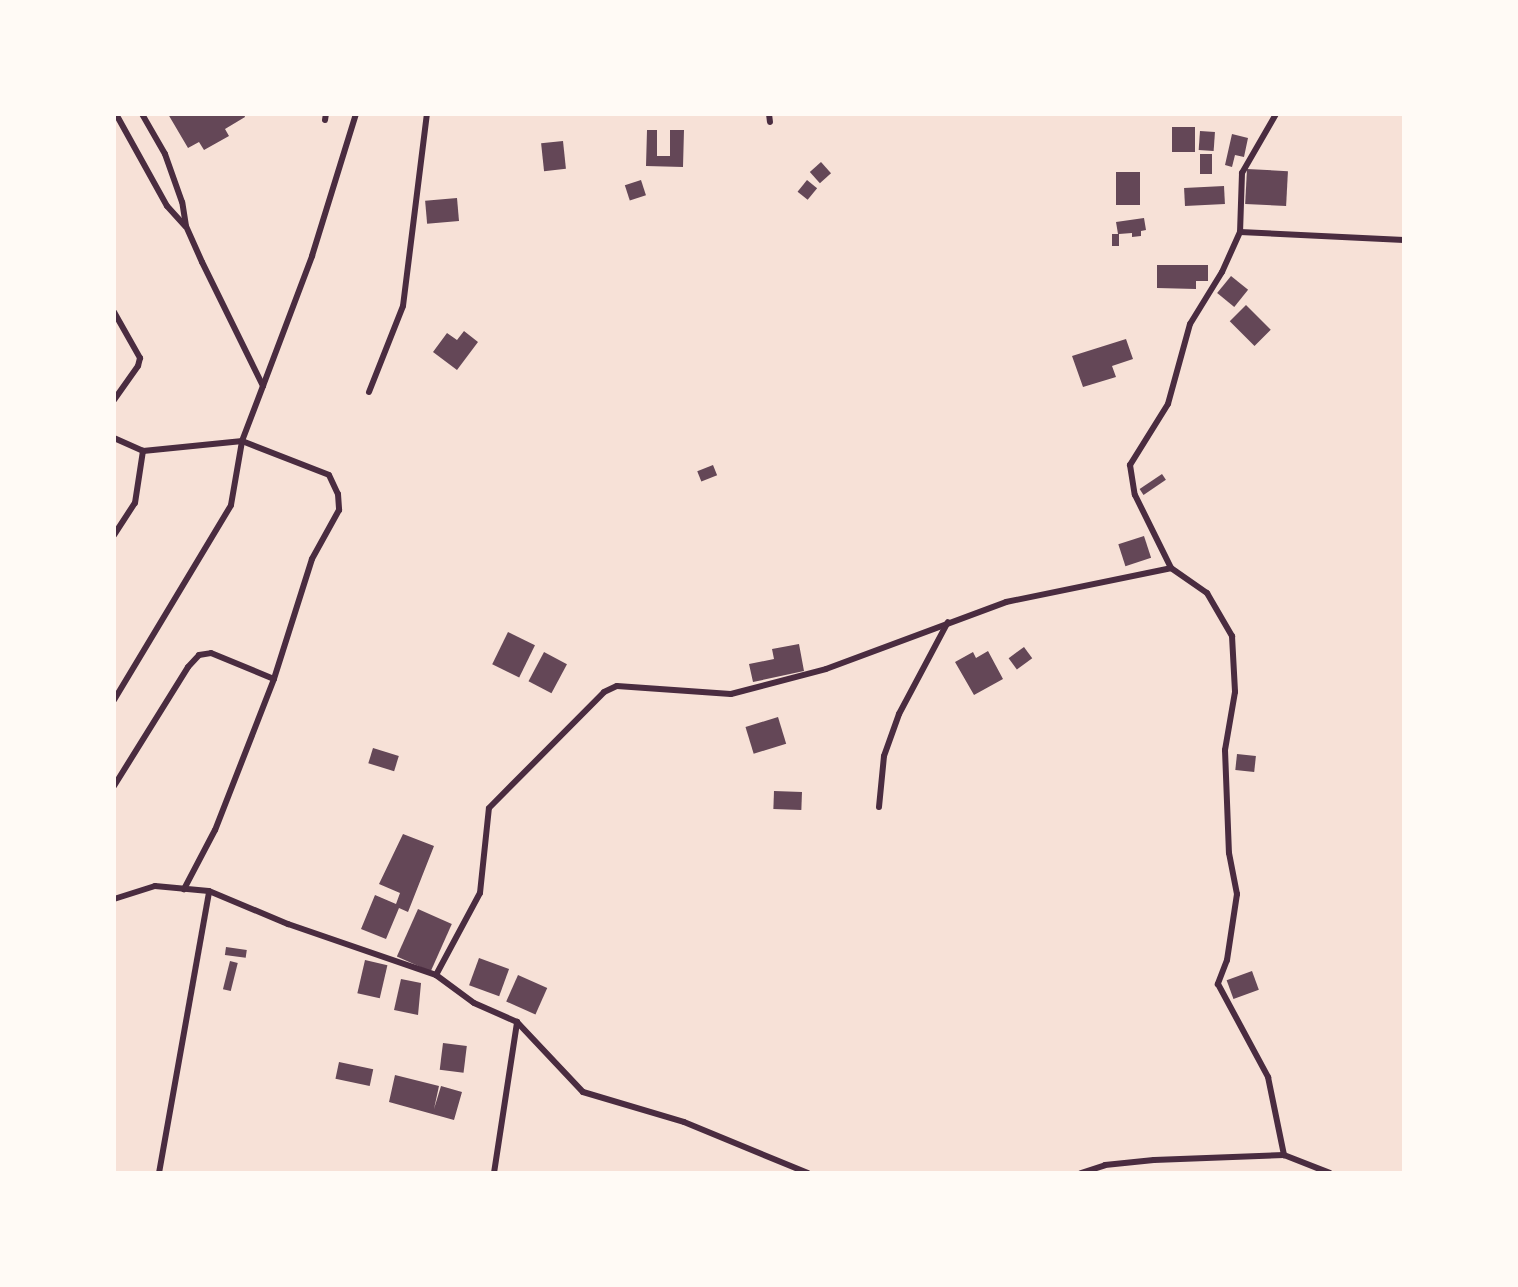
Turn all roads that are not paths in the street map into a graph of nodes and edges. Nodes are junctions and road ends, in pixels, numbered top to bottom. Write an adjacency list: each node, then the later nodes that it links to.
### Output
1 (116, 114): 6 (street)
2 (142, 114): 6 (street)
3 (356, 114): 10 (street)
4 (427, 114): 11 (street)
5 (1276, 114): 7 (street)
6 (186, 226): 10 (street)
7 (1240, 232): 8 (street); 17 (street)
8 (1404, 240)
9 (114, 312): 12 (street)
10 (263, 386): 14 (street)
11 (369, 392)
12 (114, 400)
13 (114, 438): 15 (street)
14 (242, 441): 15 (street); 19 (street); 20 (street)
15 (143, 451): 16 (street)
16 (114, 535)
17 (1171, 568): 18 (street); 28 (street)
18 (948, 622): 22 (street); 26 (street)
19 (274, 679): 21 (street); 23 (street)
20 (114, 700)
21 (114, 786)
22 (879, 807)
23 (184, 889): 24 (street); 25 (street)
24 (209, 891): 26 (street); 29 (street)
25 (114, 899)
26 (436, 975): 27 (street)
27 (517, 1022): 30 (street); 31 (street)
28 (1284, 1155): 32 (street); 33 (street)
29 (159, 1173)
30 (494, 1173)
31 (808, 1173)
32 (1081, 1173)
33 (1330, 1173)

